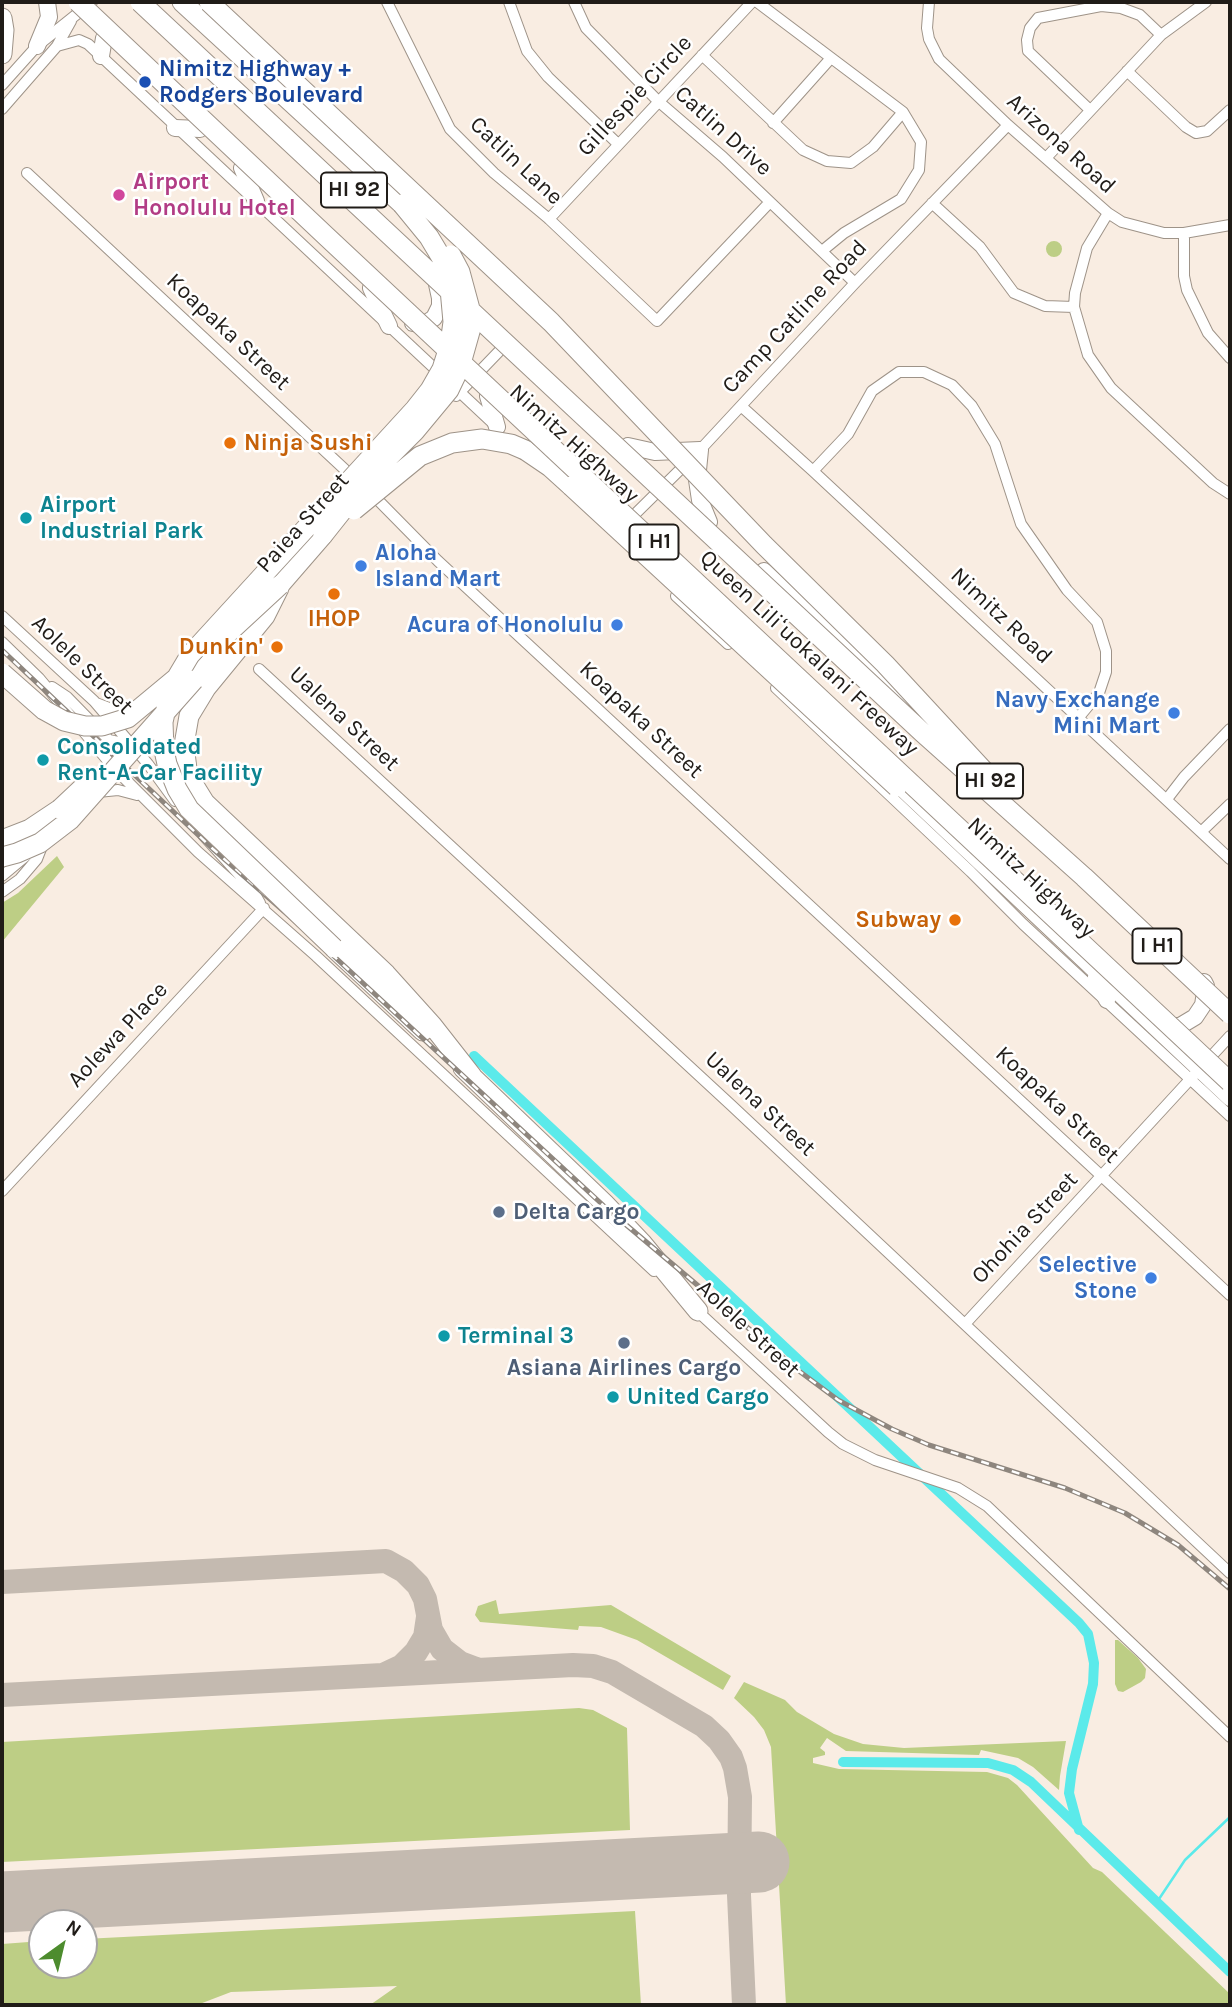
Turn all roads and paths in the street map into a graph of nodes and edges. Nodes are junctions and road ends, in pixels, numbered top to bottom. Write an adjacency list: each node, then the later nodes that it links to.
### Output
1 (47, 2): 18 (main road)
2 (65, 2): 14 (main road, HI 92)
3 (92, 2): 14 (street)
4 (140, 2): 96 (highway, Queen Liliʻuokalani Freeway / I H1, bridge)
5 (152, 2): 48 (main road, Nimitz Highway / HI 92)
6 (182, 2): 42 (highway)
7 (209, 2): 96 (highway, bridge)
8 (387, 2): 44 (street, Catlin Lane)
9 (509, 2): 35 (street)
10 (574, 2): 26 (street, Catlin Drive)
11 (754, 2): 21 (street, Gillespie Circle); 23 (street)
12 (929, 2): 32 (street, Arizona Road)
13 (1206, 2): 16 (street)
14 (76, 11): 17 (main road, HI 92); 18 (street); 19 (street); 108 (highway, Queen Liliʻuokalani Freeway / I H1, bridge)
15 (2, 18): 20 (highway)
16 (1161, 35): 24 (street); 28 (street)
17 (104, 38): 22 (main road); 34 (main road, HI 92)
18 (37, 46): 25 (street)
19 (57, 46): 22 (street); 27 (street)
20 (2, 54)
21 (702, 55): 26 (street, Gillespie Circle); 31 (street)
22 (101, 56): 33 (street)
23 (831, 58): 30 (street); 31 (street)
24 (1127, 71): 28 (street); 29 (street)
25 (2, 85)
26 (658, 100): 35 (street, Gillespie Circle); 40 (street, Catlin Drive)
27 (2, 109)
28 (1090, 110): 36 (street)
29 (1230, 110)
30 (903, 112): 31 (street); 47 (street)
31 (773, 123)
32 (1008, 125): 36 (street, Arizona Road); 41 (street, Camp Catline Road)
33 (175, 128): 34 (main road); 39 (street)
34 (200, 128): 37 (main road, HI 92)
35 (618, 144): 44 (street, Gillespie Circle)
36 (1046, 159): 43 (street, Arizona Road)
37 (242, 168): 39 (main road); 51 (main road, HI 92)
38 (27, 173): 62 (street, Koapaka Street)
39 (256, 201): 51 (street)
40 (770, 202): 44 (street, Catlin Lane); 47 (street, Catlin Drive)
41 (932, 203): 49 (street, Camp Catline Road); 50 (street)
42 (402, 204): 67 (highway, bridge); 99 (highway, bridge)
43 (1108, 213): 46 (street, Arizona Road); 50 (street)
44 (549, 219)
45 (1230, 225): 46 (street, Arizona Road)
46 (1184, 233): 53 (street)
47 (822, 251): 49 (street, Catlin Drive)
48 (431, 261): 51 (main road); 52 (main road, Nimitz Highway / HI 92)
49 (855, 283): 56 (street, Camp Catline Road)
50 (1074, 307): 63 (street)
51 (395, 321): 54 (main road, Nimitz Highway / HI 92)
52 (513, 337): 54 (street, Paiea Street); 58 (main road, Nimitz Highway / HI 92)
53 (1230, 358)
54 (465, 387): 55 (main road, Nimitz Highway / HI 92); 57 (street); 62 (street, Paiea Street)
55 (488, 396): 57 (main road); 64 (main road, Nimitz Highway / HI 92)
56 (741, 406): 59 (street, Camp Catline Road); 60 (street, Nimitz Road)
57 (497, 427): 68 (street)
58 (628, 446): 59 (main road); 61 (main road, Nimitz Highway / HI 92)
59 (700, 450): 61 (street, Camp Catline Road); 65 (main road)
60 (813, 471): 80 (street, Nimitz Road); 80 (street)
61 (667, 483): 64 (street, Camp Catline Road); 65 (main road, Nimitz Highway / HI 92)
62 (364, 487): 78 (street, Paiea Street); 110 (street, Koapaka Street)
63 (1230, 494)
64 (627, 522): 66 (main road, Nimitz Highway / HI 92); 68 (street, Camp Catline Road)
65 (709, 522): 101 (main road, Nimitz Highway / HI 92)
66 (639, 534): 69 (main road); 75 (main road, Nimitz Highway / HI 92)
67 (323, 535): 70 (highway); 108 (highway, bridge)
68 (611, 535): 69 (street)
69 (644, 566): 73 (street)
70 (280, 585): 76 (highway, bridge); 78 (highway, bridge); 99 (highway)
71 (2, 616): 79 (street, Aolele Street)
72 (2, 642): 77 (street, Aolele Street)
73 (750, 663): 75 (main road); 85 (street)
74 (259, 669): 114 (street, Ualena Street)
75 (776, 670): 83 (main road, Nimitz Highway / HI 92)
76 (2, 673)
77 (39, 678): 82 (street); 84 (street, Aolele Street)
78 (193, 678): 79 (street); 82 (street, Paiea Street); 91 (highway, bridge); 93 (highway, bridge)
79 (94, 701): 82 (street, Aolele Street)
80 (1079, 717): 88 (street, Nimitz Road)
81 (1230, 729): 88 (street)
82 (132, 744): 84 (street, Paiea Street); 98 (street, Aolele Street)
83 (870, 758): 85 (main road); 100 (main road, Nimitz Highway / HI 92)
84 (113, 767): 86 (street, Aolele Street); 87 (street, Paiea Street)
85 (877, 784): 102 (street)
86 (142, 797): 87 (street); 98 (street, Aolele Street)
87 (83, 799): 92 (street, Paiea Street)
88 (1167, 799): 90 (street, Nimitz Road)
89 (1230, 804): 90 (street)
90 (1202, 832): 94 (street, Nimitz Road)
91 (2, 840)
92 (44, 840): 95 (street); 97 (street)
93 (2, 857)
94 (1230, 859)
95 (2, 876)
96 (1084, 877): 104 (highway, Queen Liliʻuokalani Freeway / I H1, bridge)
97 (2, 892)
98 (264, 908): 111 (street, Aolewa Place); 113 (street, Aolele Street)
99 (340, 942): 113 (highway)
100 (1093, 968): 102 (main road); 105 (main road, Nimitz Highway / HI 92)
101 (1201, 976): 103 (main road, Nimitz Highway / HI 92); 105 (main road)
102 (1107, 1000): 107 (street)
103 (1230, 1004)
104 (1230, 1014)
105 (1143, 1016): 107 (main road, Nimitz Highway / HI 92)
106 (1230, 1036): 107 (street, Ohohia Street)
107 (1195, 1074): 108 (main road, Nimitz Highway / HI 92); 109 (street); 110 (street, Ohohia Street)
108 (1228, 1089): 109 (main road)
109 (1230, 1114)
110 (1102, 1175): 112 (street, Koapaka Street); 114 (street, Ohohia Street)
111 (2, 1191)
112 (1230, 1295)
113 (698, 1311): 116 (street, Aolele Street)
114 (965, 1324): 115 (street, Ualena Street)
115 (1230, 1573)
116 (1230, 1737)

